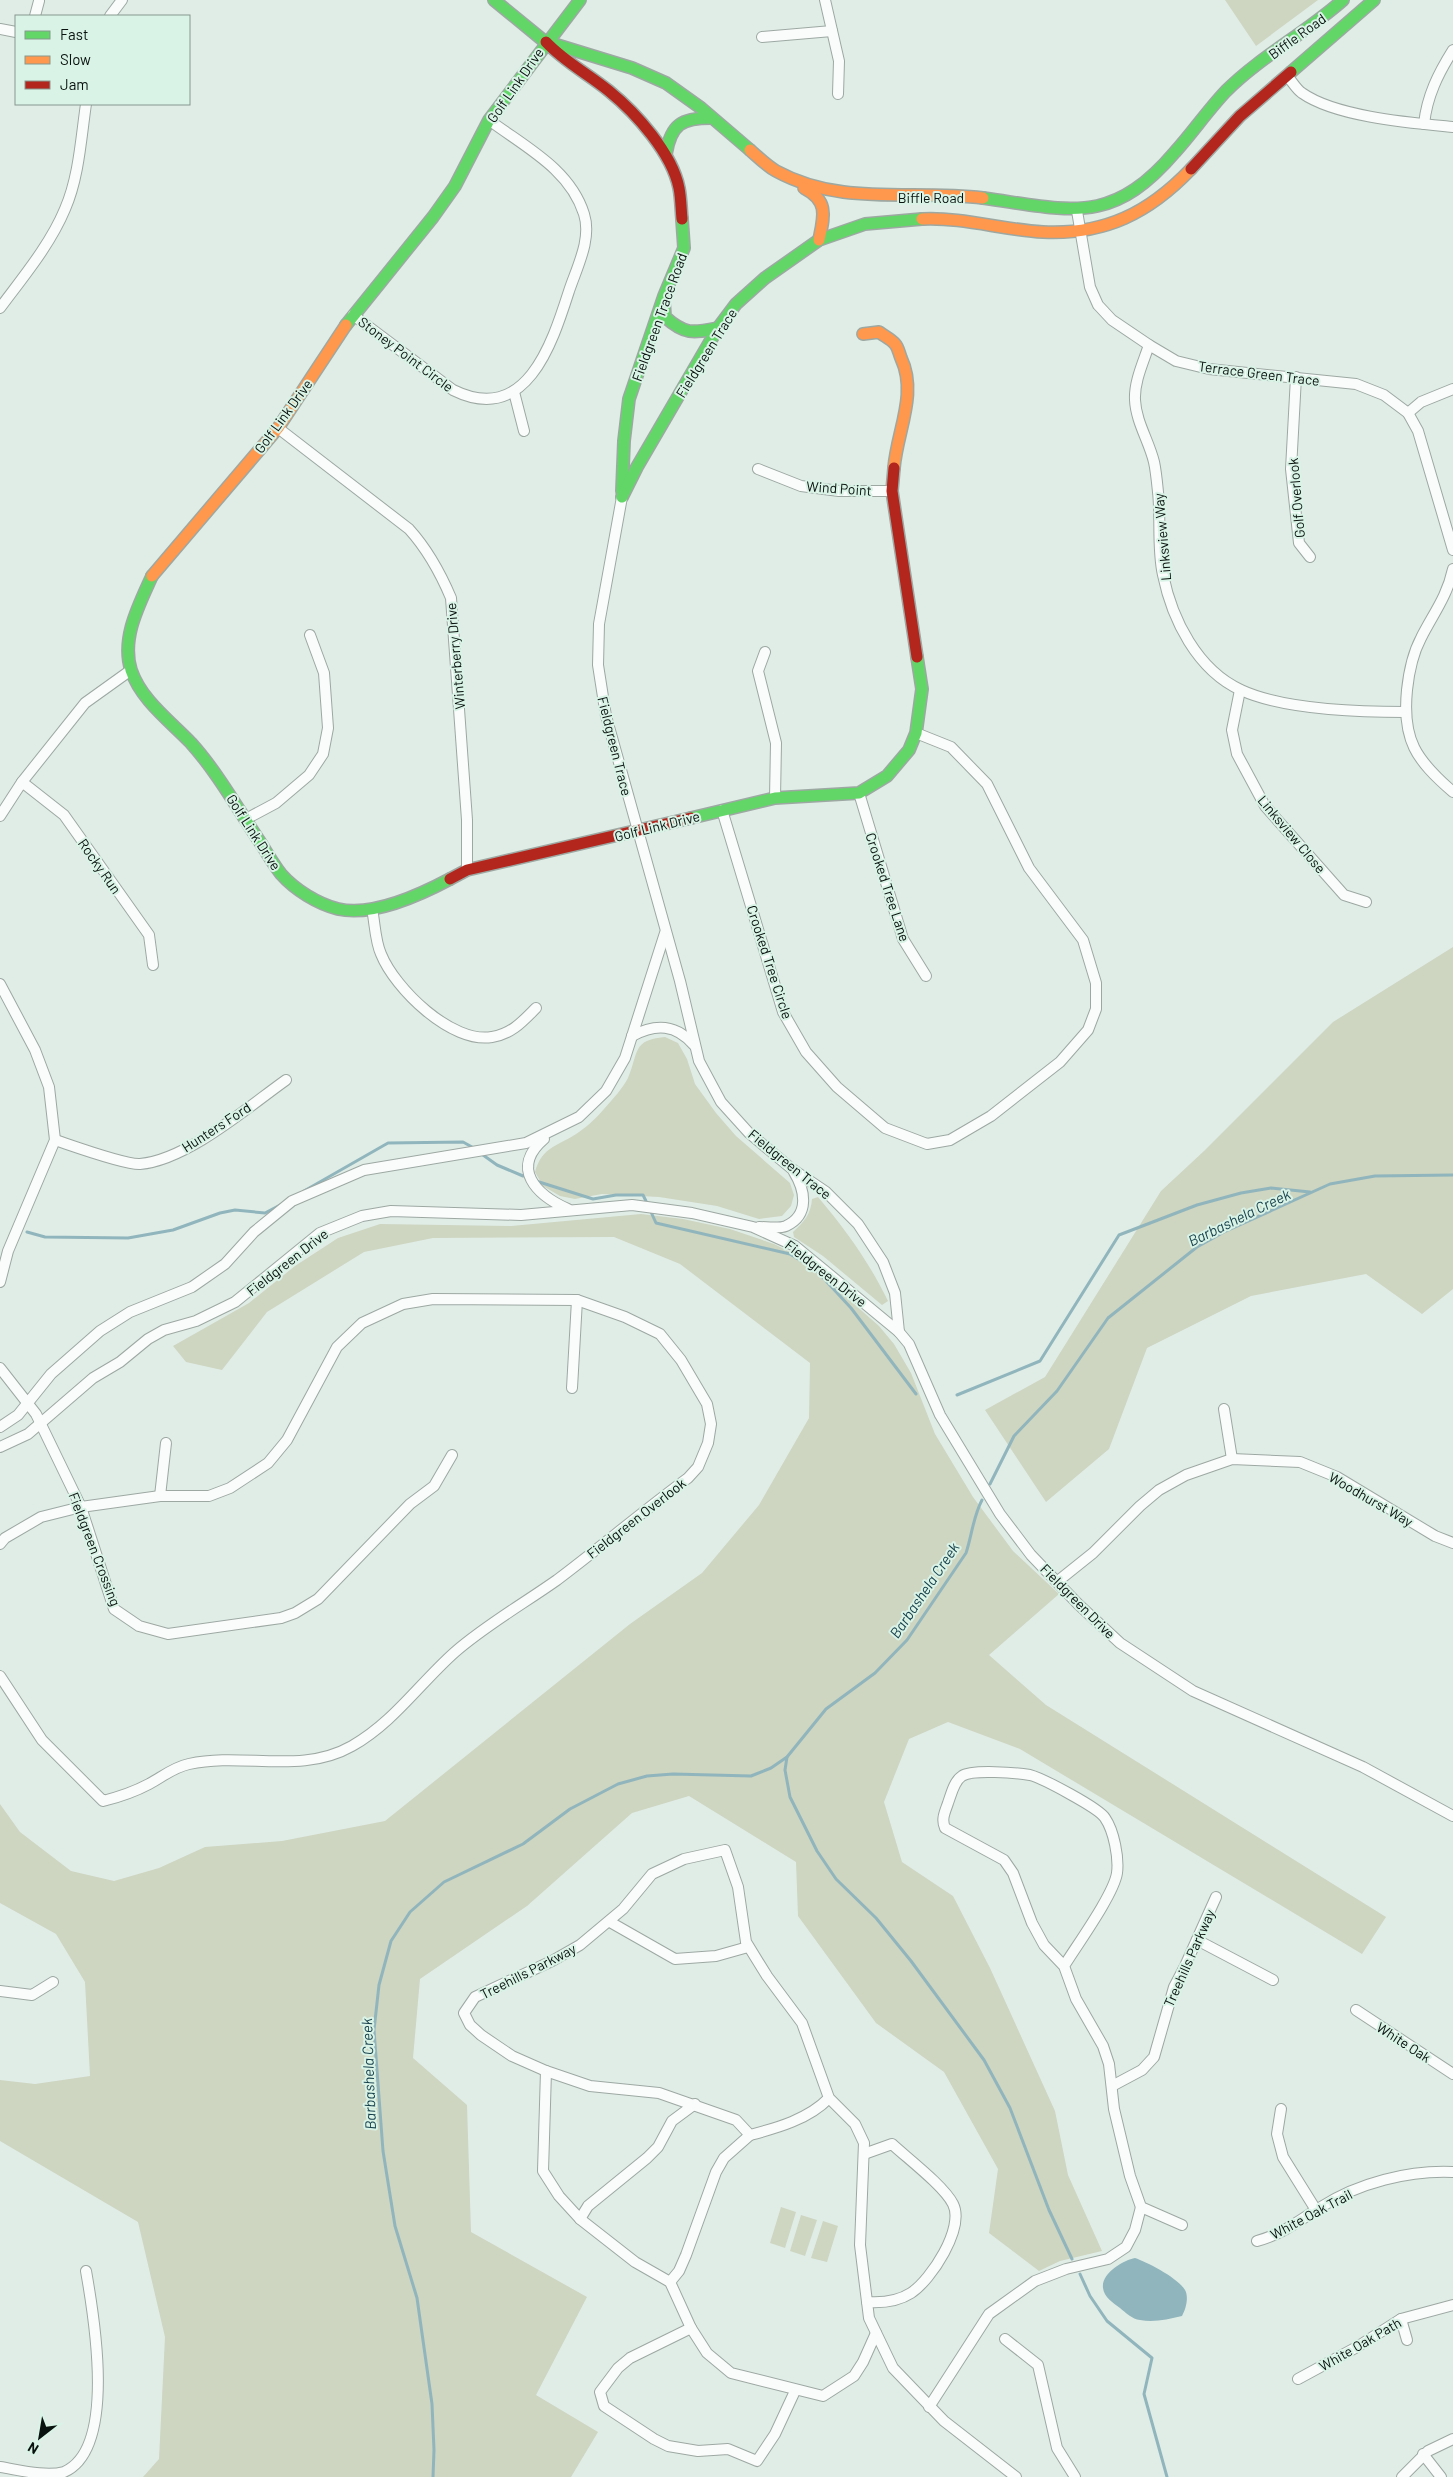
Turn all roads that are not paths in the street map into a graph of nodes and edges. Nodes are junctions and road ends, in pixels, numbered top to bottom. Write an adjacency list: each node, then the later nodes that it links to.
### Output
1 (122, 0): 9 (street)
2 (494, 0): 14 (street, Biffle Road)
3 (580, 0): 14 (street, Golf Link Drive)
4 (825, 0): 11 (street)
5 (1343, 0): 23 (street, Biffle Road)
6 (1374, 0): 16 (street, Biffle Road)
7 (39, 2): 8 (street)
8 (35, 15)
9 (111, 15)
10 (0, 29): 12 (street)
11 (832, 31): 13 (street); 17 (street)
12 (15, 32)
13 (762, 37)
14 (546, 42): 19 (street, Biffle Road); 20 (street, Golf Link Drive); 24 (street, Fieldgreen Trace Road)
15 (1453, 50): 21 (street)
16 (1287, 76): 21 (street); 23 (street, Biffle Road)
17 (838, 94)
18 (86, 105): 31 (street)
19 (711, 118): 24 (street); 25 (street, Biffle Road)
20 (489, 120): 32 (street, Golf Link Drive); 38 (street, Stoney Point Circle)
21 (1424, 124): 22 (street)
22 (1453, 127)
23 (1204, 137): 26 (street, Biffle Road); 28 (street, Biffle Road)
24 (666, 154): 30 (street, Fieldgreen Trace Road)
25 (777, 172): 26 (street, Biffle Road); 29 (street)
26 (1077, 211): 28 (street, Terrace Green Trace)
27 (907, 218): 28 (street, Biffle Road); 29 (street, Fieldgreen Trace)
28 (1080, 232): 35 (street, Terrace Green Trace)
29 (818, 240): 33 (street, Fieldgreen Trace)
30 (664, 296): 33 (street); 44 (street, Fieldgreen Trace Road)
31 (0, 308)
32 (353, 315): 38 (street, Stoney Point Circle); 40 (street, Golf Link Drive)
33 (718, 328): 44 (street, Fieldgreen Trace)
34 (863, 334): 43 (street, Golf Link Drive)
35 (1148, 346): 36 (street, Terrace Green Trace); 51 (street, Linksview Way)
36 (1296, 377): 39 (street, Terrace Green Trace); 46 (street, Golf Overlook)
37 (1453, 389): 39 (street)
38 (514, 392): 41 (street)
39 (1408, 413): 45 (street, Terrace Green Trace)
40 (278, 428): 50 (street, Golf Link Drive); 62 (street, Winterberry Drive)
41 (524, 431)
42 (758, 469): 43 (street, Wind Point)
43 (892, 492): 53 (street, Golf Link Drive)
44 (622, 497): 61 (street, Fieldgreen Trace)
45 (1453, 550)
46 (1310, 557)
47 (1453, 569): 52 (street)
48 (310, 635): 60 (street)
49 (765, 652): 57 (street)
50 (131, 670): 54 (street); 60 (street, Golf Link Drive)
51 (1240, 690): 52 (street, Linksview Way); 63 (street, Linksview Close)
52 (1405, 712): 55 (street)
53 (916, 732): 56 (street, Golf Link Drive); 58 (street, Crooked Tree Circle)
54 (22, 782): 59 (street); 66 (street, Rocky Run)
55 (1453, 792)
56 (859, 793): 57 (street, Golf Link Drive); 67 (street, Crooked Tree Lane)
57 (775, 798): 58 (street, Golf Link Drive)
58 (722, 810): 61 (street, Golf Link Drive)
59 (0, 816)
60 (246, 819): 64 (street, Golf Link Drive)
61 (637, 832): 62 (street, Golf Link Drive); 65 (street, Fieldgreen Trace)
62 (467, 870): 64 (street, Golf Link Drive)
63 (1366, 902)
64 (372, 908): 69 (street)
65 (666, 932): 70 (street); 71 (street, Fieldgreen Trace)
66 (153, 965)
67 (926, 976)
68 (0, 984): 74 (street)
69 (536, 1008)
70 (632, 1036): 71 (street); 73 (street)
71 (696, 1048): 75 (street, Fieldgreen Trace)
72 (286, 1080): 74 (street, Hunters Ford)
73 (552, 1132): 76 (street); 83 (street)
74 (55, 1140): 78 (street)
75 (792, 1169): 77 (street); 80 (street, Fieldgreen Trace)
76 (569, 1209): 77 (street, Fieldgreen Drive); 85 (street, Fieldgreen Drive)
77 (753, 1227): 80 (street, Fieldgreen Drive)
78 (0, 1282)
79 (577, 1300): 82 (street); 91 (street, Fieldgreen Overlook); 96 (street, Fieldgreen Overlook)
80 (899, 1332): 95 (street, Fieldgreen Drive)
81 (0, 1368): 83 (street, Fieldgreen Crossing)
82 (572, 1388)
83 (28, 1404): 85 (street, Fieldgreen Crossing); 86 (street)
84 (1224, 1409): 90 (street)
85 (41, 1424): 88 (street, Fieldgreen Drive); 92 (street, Fieldgreen Crossing)
86 (0, 1427)
87 (166, 1443): 91 (street)
88 (0, 1447)
89 (452, 1455): 92 (street, Fieldgreen Crossing)
90 (1232, 1459): 93 (street, Woodhurst Way); 95 (street, Woodhurst Way)
91 (160, 1496): 92 (street, Fieldgreen Overlook)
92 (81, 1507): 94 (street, Fieldgreen Overlook)
93 (1453, 1543)
94 (0, 1544)
95 (1058, 1581): 97 (street, Fieldgreen Drive)
96 (0, 1676)
97 (1453, 1816)
98 (1216, 1896): 100 (street, Treehills Parkway)
99 (610, 1922): 101 (street); 101 (street, Treehills Parkway); 107 (street, Treehills Parkway)
100 (1197, 1940): 103 (street); 109 (street, Treehills Parkway)
101 (748, 1947): 110 (street, Treehills Parkway)
102 (1064, 1966): 102 (street); 109 (street)
103 (1273, 1980)
104 (53, 1982): 105 (street)
105 (0, 1991)
106 (1356, 2010): 108 (street, White Oak)
107 (546, 2071): 111 (street, Treehills Parkway); 118 (street)
108 (1453, 2074)
109 (1112, 2086): 116 (street)
110 (829, 2098): 113 (street); 114 (street, Treehills Parkway)
111 (695, 2104): 113 (street, Treehills Parkway); 118 (street)
112 (1281, 2109): 117 (street)
113 (750, 2135): 122 (street)
114 (864, 2154): 123 (street, Treehills Parkway); 123 (street)
115 (1453, 2172): 117 (street, White Oak Trail)
116 (1141, 2207): 119 (street); 132 (street)
117 (1316, 2210): 120 (street, White Oak Trail)
118 (580, 2219): 122 (street)
119 (1182, 2224)
120 (1257, 2241)
121 (86, 2270): 135 (street)
122 (670, 2282): 126 (street)
123 (867, 2302): 127 (street, Treehills Parkway)
124 (1453, 2305): 125 (street, White Oak Path)
125 (1401, 2319): 129 (street); 130 (street, White Oak Path)
126 (691, 2328): 131 (street); 131 (street)
127 (876, 2333): 131 (street); 132 (street, Treehills Parkway)
128 (1005, 2339): 137 (street)
129 (1407, 2340)
130 (1298, 2379)
131 (795, 2391)
132 (930, 2407): 136 (street, Treehills Parkway)
133 (1453, 2439): 134 (street)
134 (1423, 2454): 138 (street); 139 (street)
135 (0, 2467)
136 (1016, 2477)
137 (1074, 2477)
138 (1402, 2477)
139 (1441, 2477)

